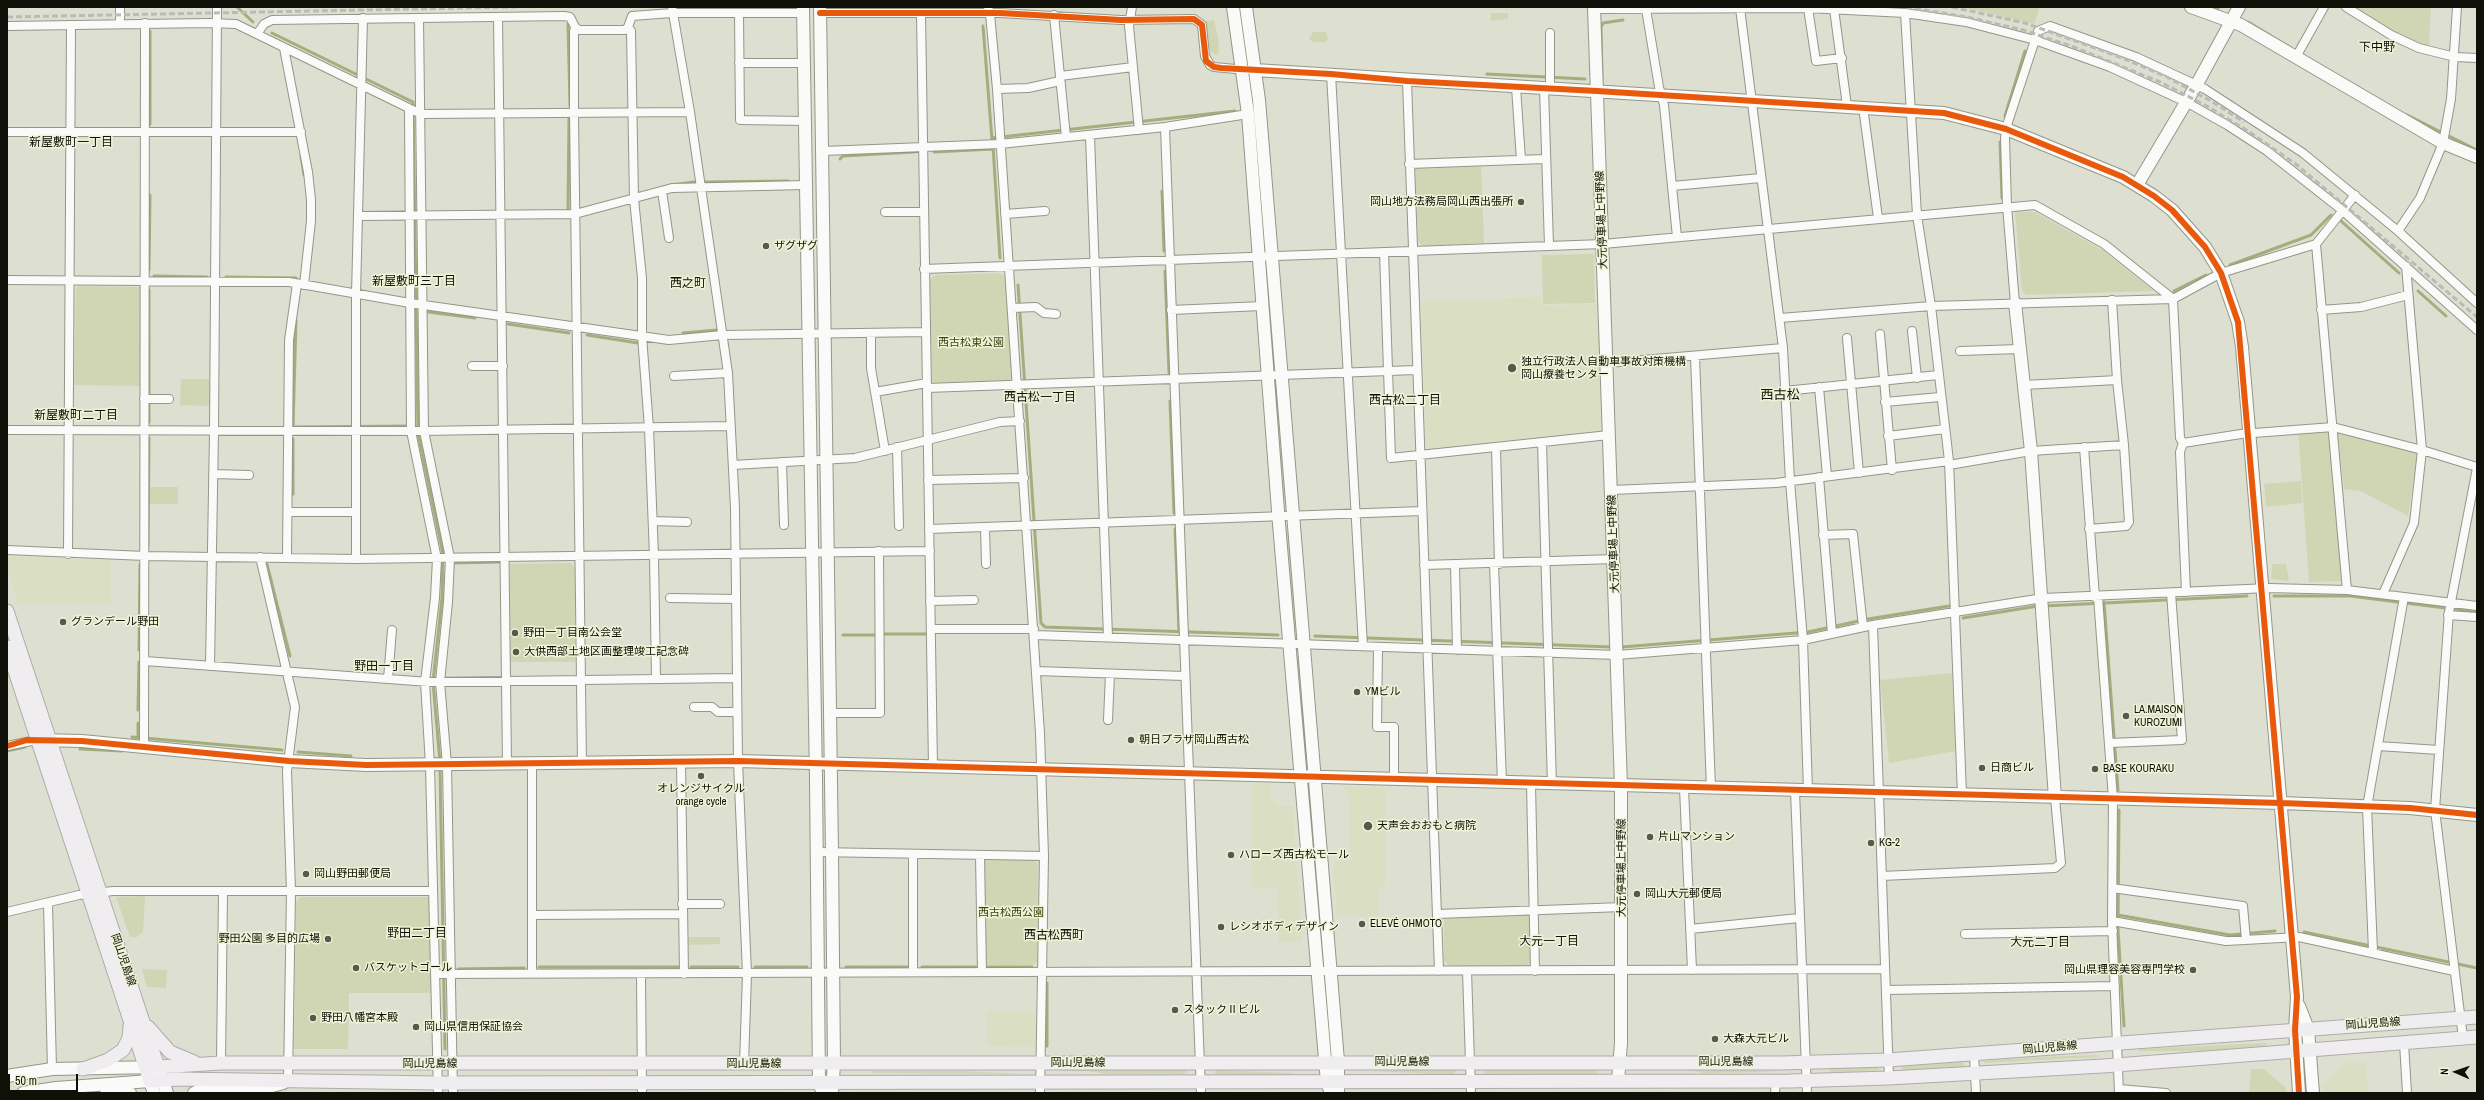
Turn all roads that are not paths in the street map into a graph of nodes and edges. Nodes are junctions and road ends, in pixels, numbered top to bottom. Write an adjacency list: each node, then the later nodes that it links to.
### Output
1 (120, 7): 30 (street)
2 (217, 7): 29 (street)
3 (1132, 7): 27 (street)
4 (1233, 7): 47 (street)
5 (1246, 7): 48 (street)
6 (2191, 7): 28 (street)
7 (2239, 7): 28 (street)
8 (2324, 7): 40 (street)
9 (2346, 7): 41 (street)
10 (2457, 7): 41 (street)
11 (1594, 8): 14 (street); 57 (street, 大元停車場上中野線)
12 (1740, 8): 13 (street); 14 (street); 59 (street)
13 (1808, 8): 15 (street); 42 (street)
14 (1646, 9): 58 (street)
15 (1834, 9): 21 (street); 42 (street)
16 (672, 10): 20 (street); 34 (street); 67 (street)
17 (803, 10): 20 (street); 45 (street)
18 (820, 10): 22 (street); 84 (street)
19 (989, 10): 22 (street); 23 (street); 56 (street)
20 (739, 13): 44 (street)
21 (1906, 13): 38 (street); 63 (street)
22 (920, 14): 83 (street)
23 (1054, 16): 27 (street); 50 (street)
24 (498, 17): 26 (street); 35 (street); 68 (street)
25 (363, 18): 26 (street); 37 (street); 52 (street)
26 (419, 18): 64 (street)
27 (1130, 20): 46 (street); 47 (street)
28 (2231, 20): 40 (street); 54 (street)
29 (216, 23): 31 (street); 37 (street); 75 (street)
30 (120, 24): 31 (street); 32 (street)
31 (145, 24): 74 (street)
32 (71, 25): 33 (street); 77 (street)
33 (7, 26)
34 (628, 27): 35 (street); 66 (street)
35 (576, 28): 65 (street)
36 (1550, 33): 53 (street)
37 (257, 34): 39 (street)
38 (2035, 40): 54 (street); 60 (street); 73 (street)
39 (284, 48): 52 (street); 78 (street)
40 (2298, 53): 81 (street)
41 (2455, 56): 43 (street); 81 (street)
42 (1842, 58): 61 (street)
43 (2477, 58)
44 (739, 63): 45 (street); 70 (street)
45 (804, 63): 70 (street)
46 (1133, 67): 50 (street); 71 (street)
47 (1242, 70): 48 (street); 69 (street)
48 (1255, 70): 49 (street); 120 (street)
49 (1331, 74): 51 (street); 118 (street)
50 (1060, 79): 56 (street); 79 (street)
51 (1407, 81): 55 (street); 88 (street)
52 (362, 83): 64 (street); 106 (street)
53 (1548, 83): 55 (street); 57 (street); 86 (street)
54 (2197, 84): 60 (street); 95 (street)
55 (1516, 87): 87 (street)
56 (997, 89): 82 (street)
57 (1597, 91): 58 (street); 113 (street, 大元停車場上中野線)
58 (1661, 96): 59 (street); 92 (street)
59 (1753, 100): 61 (street); 89 (street)
60 (2186, 102): 90 (street); 98 (street)
61 (1847, 106): 62 (street)
62 (1863, 107): 63 (street); 108 (street)
63 (1910, 110): 73 (street); 105 (street)
64 (414, 111): 68 (street); 107 (street); 107 (street)
65 (574, 112): 66 (street); 68 (street); 102 (street)
66 (632, 112): 67 (street); 96 (street)
67 (690, 112): 93 (street)
68 (500, 113): 104 (street)
69 (1248, 114): 72 (street); 119 (street)
70 (805, 121): 91 (street)
71 (1139, 125): 72 (street); 80 (street)
72 (1165, 127): 121 (street)
73 (2006, 129): 90 (street); 97 (street)
74 (146, 131): 75 (street); 77 (street); 129 (street)
75 (216, 131): 78 (street); 130 (street)
76 (7, 132): 77 (street)
77 (71, 132): 128 (street)
78 (301, 132): 131 (street)
79 (1065, 132): 80 (street); 82 (street)
80 (1090, 134): 122 (street)
81 (2444, 138): 85 (street); 110 (street)
82 (997, 141): 83 (street); 103 (street)
83 (922, 147): 84 (street); 101 (street)
84 (822, 151): 152 (street)
85 (2477, 157)
86 (1545, 159): 87 (street); 115 (street)
87 (1521, 160): 88 (street)
88 (1409, 164): 116 (street)
89 (1761, 178): 92 (street); 109 (street)
90 (2137, 184): 126 (street)
91 (806, 185): 93 (street); 151 (street)
92 (1672, 186): 111 (street)
93 (700, 187): 94 (street); 155 (street)
94 (662, 191): 96 (street); 112 (street)
95 (2355, 195): 98 (street); 110 (street)
96 (634, 199): 102 (street); 156 (street)
97 (2007, 206): 105 (street); 134 (street); 137 (street)
98 (2342, 210): 114 (street); 124 (street)
99 (1045, 211): 103 (street)
100 (885, 212): 101 (street)
101 (924, 212): 125 (street)
102 (575, 214): 104 (street); 147 (street)
103 (1005, 214): 123 (street)
104 (501, 215): 107 (street); 145 (street)
105 (1916, 215): 108 (street); 140 (street)
106 (358, 216): 107 (street); 132 (street)
107 (415, 216): 136 (street); 136 (street)
108 (1878, 218): 109 (street)
109 (1768, 229): 111 (street); 146 (street)
110 (2398, 231): 138 (street)
111 (1677, 237): 113 (street)
112 (669, 238)
113 (1603, 244): 115 (street); 162 (street, 大元停車場上中野線)
114 (2316, 244): 126 (street); 143 (street)
115 (1549, 246): 116 (street)
116 (1412, 251): 117 (street); 165 (street)
117 (1384, 252): 118 (street); 166 (street)
118 (1340, 253): 120 (street); 168 (street)
119 (1258, 257): 120 (street); 121 (street); 139 (street)
120 (1271, 257): 172 (street)
121 (1170, 260): 122 (street); 142 (street)
122 (1095, 263): 123 (street); 177 (street)
123 (1009, 266): 125 (street); 141 (street)
124 (2406, 266): 133 (street); 148 (street)
125 (924, 269): 150 (street)
126 (2221, 273): 134 (street); 203 (street)
127 (7, 280): 128 (street)
128 (70, 280): 129 (street); 198 (street)
129 (145, 280): 130 (street); 186 (street)
130 (215, 281): 131 (street); 202 (street)
131 (300, 284): 132 (street); 200 (street)
132 (356, 294): 136 (street); 192 (street)
133 (2408, 295): 143 (street); 213 (street)
134 (2173, 299): 135 (street); 208 (street)
135 (2112, 300): 137 (street); 175 (street)
136 (416, 303): 145 (street); 201 (street); 201 (street)
137 (2015, 303): 140 (street); 159 (street)
138 (2477, 303)
139 (1262, 306): 142 (street); 171 (street)
140 (1931, 306): 146 (street); 169 (street)
141 (1017, 308): 144 (street); 179 (street)
142 (1171, 310): 174 (street)
143 (2321, 310): 191 (street)
144 (1056, 314)
145 (502, 316): 147 (street); 164 (street)
146 (1780, 318): 158 (street)
147 (577, 327): 156 (street); 195 (street)
148 (2477, 330)
149 (1912, 331): 173 (street)
150 (926, 332): 153 (street); 181 (street)
151 (808, 333): 152 (street); 155 (street); 217 (street)
152 (824, 333): 153 (street); 218 (street)
153 (871, 333): 184 (street)
154 (1880, 334): 176 (street)
155 (723, 335): 156 (street); 167 (street)
156 (642, 336): 193 (street)
157 (1847, 338): 178 (street)
158 (1783, 348): 161 (street); 183 (street)
159 (2020, 349): 160 (street); 180 (street)
160 (1960, 351)
161 (1695, 356): 162 (street); 231 (street)
162 (1607, 364): 204 (street, 大元停車場上中野線)
163 (472, 366): 164 (street)
164 (503, 366): 194 (street)
165 (1416, 370): 166 (street); 216 (street)
166 (1388, 372): 168 (street); 216 (street)
167 (728, 373): 170 (street); 190 (street)
168 (1348, 374): 172 (street); 236 (street)
169 (1938, 375): 173 (street); 185 (street)
170 (674, 376)
171 (1268, 377): 172 (street); 174 (street); 238 (street)
172 (1281, 377): 237 (street)
173 (1917, 378): 176 (street)
174 (1174, 380): 177 (street); 239 (street)
175 (2117, 380): 180 (street); 209 (street)
176 (1883, 381): 178 (street); 188 (street)
177 (1100, 382): 179 (street); 242 (street)
178 (1851, 384): 182 (street); 224 (street)
179 (1023, 385): 181 (street); 189 (street)
180 (2024, 385): 215 (street)
181 (927, 386): 184 (street); 206 (street)
182 (1819, 387): 183 (street); 227 (street)
183 (1785, 391): 230 (street)
184 (875, 392): 214 (street)
185 (1940, 397): 188 (street); 196 (street)
186 (147, 399): 187 (street); 199 (street)
187 (169, 399)
188 (1885, 402): 205 (street)
189 (1020, 421): 206 (street); 228 (street)
190 (730, 426): 193 (street); 221 (street)
191 (2333, 427): 203 (street); 213 (street); 273 (street)
192 (356, 428): 200 (street); 201 (street); 235 (street)
193 (649, 428): 195 (street); 240 (street)
194 (504, 429): 195 (street); 201 (street); 262 (street)
195 (578, 429): 259 (street)
196 (1945, 429): 205 (street); 220 (street)
197 (7, 430): 198 (street)
198 (70, 431): 199 (street); 255 (street)
199 (144, 431): 202 (street); 257 (street)
200 (289, 431): 202 (street); 234 (street)
201 (418, 431): 264 (street); 264 (street)
202 (214, 432): 225 (street)
203 (2250, 433): 208 (street); 272 (street)
204 (1610, 435): 207 (street); 232 (street, 大元停車場上中野線)
205 (1888, 436): 223 (street)
206 (928, 439): 210 (street); 229 (street)
207 (1542, 442): 211 (street); 267 (street)
208 (2183, 443): 274 (street)
209 (2124, 445): 212 (street); 248 (street)
210 (897, 447): 214 (street); 245 (street)
211 (1496, 447): 216 (street); 269 (street)
212 (2084, 447): 215 (street); 248 (street)
213 (2422, 450): 222 (street); 275 (street)
214 (885, 451): 218 (street)
215 (2031, 451): 220 (street); 283 (street)
216 (1420, 454): 233 (street)
217 (811, 460): 218 (street); 219 (street); 254 (street)
218 (826, 460): 253 (street)
219 (782, 462): 221 (street); 243 (street)
220 (1949, 463): 223 (street); 287 (street)
221 (733, 465): 256 (street)
222 (2477, 468): 285 (street)
223 (1892, 470): 224 (street)
224 (1859, 473): 227 (street)
225 (213, 474): 226 (street); 258 (street)
226 (249, 475)
227 (1823, 477): 230 (street); 249 (street)
228 (1024, 478): 229 (street); 244 (street)
229 (928, 480): 247 (street)
230 (1790, 481): 231 (street); 297 (street)
231 (1700, 486): 232 (street); 299 (street)
232 (1612, 490): 265 (street, 大元停車場上中野線)
233 (1422, 511): 236 (street); 270 (street)
234 (288, 512): 235 (street); 263 (street)
235 (356, 512): 266 (street)
236 (1356, 514): 237 (street); 298 (street)
237 (1293, 517): 238 (street); 302 (street)
238 (1278, 518): 239 (street); 300 (street)
239 (1179, 520): 242 (street); 296 (street)
240 (653, 521): 241 (street); 260 (street)
241 (687, 522)
242 (1105, 523): 244 (street); 295 (street)
243 (784, 525)
244 (1032, 525): 246 (street); 294 (street)
245 (899, 526)
246 (986, 528): 247 (street); 268 (street)
247 (929, 529): 252 (street)
248 (2089, 529): 280 (street)
249 (1823, 535): 289 (street); 292 (street)
250 (7, 550): 255 (street)
251 (879, 551): 252 (street); 253 (street); 323 (street)
252 (930, 551): 281 (street)
253 (827, 552): 254 (street); 323 (street)
254 (812, 553): 256 (street); 335 (street)
255 (68, 554): 257 (street)
256 (736, 554): 260 (street); 278 (street)
257 (145, 556): 258 (street); 309 (street)
258 (212, 556): 261 (street); 310 (street)
259 (580, 556): 260 (street); 262 (street); 318 (street)
260 (654, 556): 315 (street)
261 (260, 557): 263 (street); 312 (street)
262 (504, 557): 264 (street); 319 (street)
263 (287, 558): 266 (street)
264 (443, 559): 266 (street); 320 (street); 320 (street)
265 (1614, 559): 267 (street); 308 (street, 大元停車場上中野線)
266 (356, 560)
267 (1547, 560): 269 (street); 307 (street)
268 (986, 564)
269 (1497, 564): 271 (street); 304 (street)
270 (1424, 565): 271 (street); 301 (street)
271 (1455, 565): 303 (street)
272 (2262, 588): 273 (street); 274 (street); 358 (street)
273 (2347, 590): 275 (street)
274 (2186, 592): 276 (street)
275 (2383, 594): 282 (street)
276 (2172, 597): 280 (street); 327 (street)
277 (670, 598): 278 (street)
278 (736, 599): 316 (street)
279 (974, 600): 281 (street)
280 (2098, 600): 283 (street); 327 (street)
281 (930, 601): 291 (street)
282 (2404, 601): 285 (street); 329 (street)
283 (2043, 603): 287 (street); 356 (street)
284 (2477, 606): 285 (street)
285 (2449, 609): 288 (street); 330 (street)
286 (7, 611): 325 (main road, 岡山児島線)
287 (1955, 612): 290 (street); 355 (street)
288 (2477, 618)
289 (1863, 623): 290 (street); 292 (street)
290 (1874, 625): 354 (street)
291 (931, 629): 294 (street); 340 (street)
292 (1832, 629): 297 (street)
293 (392, 630): 317 (street)
294 (1034, 632): 295 (street); 311 (street)
295 (1108, 632): 296 (street)
296 (1183, 634): 300 (street); 314 (street)
297 (1802, 635): 299 (street); 353 (street)
298 (1363, 641): 302 (street); 306 (street)
299 (1706, 642): 308 (street); 351 (street)
300 (1289, 643): 302 (street); 343 (street)
301 (1427, 643): 303 (street); 306 (street); 345 (street)
302 (1302, 644): 343 (street)
303 (1457, 644): 304 (street)
304 (1497, 646): 307 (street); 346 (street)
305 (7, 647): 325 (main road, 岡山児島線)
306 (1378, 647): 344 (street)
307 (1549, 647): 308 (street); 348 (street)
308 (1617, 656): 349 (street, 大元停車場上中野線)
309 (145, 661): 310 (street); 326 (street)
310 (210, 666): 312 (street)
311 (1036, 671): 313 (street); 341 (street)
312 (289, 673): 317 (street); 331 (street)
313 (1110, 674): 314 (street); 324 (street)
314 (1184, 676): 342 (street)
315 (656, 678): 316 (street); 318 (street)
316 (737, 678): 322 (street)
317 (388, 679): 320 (street)
318 (582, 679): 319 (street); 334 (street)
319 (506, 681): 320 (street); 336 (street)
320 (433, 682): 339 (street); 339 (street)
321 (694, 707): 322 (street)
322 (737, 712): 332 (street)
323 (830, 713): 338 (street)
324 (1108, 720)
325 (43, 740): 326 (street); 328 (street); 372 (main road, 岡山児島線); 373 (main road, 岡山児島線)
326 (144, 740): 331 (street)
327 (2113, 743): 357 (street)
328 (7, 746)
329 (2378, 746): 330 (street); 359 (street)
330 (2439, 750): 360 (street)
331 (289, 761): 339 (street); 370 (street)
332 (738, 761): 333 (street); 335 (street); 411 (street)
333 (680, 762): 334 (street); 375 (street)
334 (582, 763): 337 (street)
335 (816, 763): 338 (street); 362 (street)
336 (507, 764): 337 (street); 339 (street)
337 (532, 764): 382 (street)
338 (830, 764): 340 (street); 363 (street)
339 (439, 765): 371 (street); 407 (street)
340 (933, 767): 341 (street)
341 (1042, 770): 342 (street); 366 (street)
342 (1188, 774): 343 (street); 403 (street)
343 (1307, 778): 344 (street); 404 (street); 405 (street)
344 (1394, 780): 345 (street)
345 (1431, 781): 346 (street); 381 (street)
346 (1502, 783): 347 (street)
347 (1531, 784): 348 (street); 378 (street)
348 (1552, 784): 349 (street)
349 (1621, 786): 350 (street); 377 (street, 大元停車場上中野線)
350 (1684, 788): 351 (street); 385 (street)
351 (1711, 789): 352 (street)
352 (1795, 791): 353 (street); 383 (street)
353 (1808, 791): 354 (street)
354 (1879, 793): 355 (street); 367 (street)
355 (1962, 795): 356 (street)
356 (2055, 798): 357 (street); 367 (street)
357 (2113, 799): 358 (street); 368 (street)
358 (2281, 803): 359 (street); 389 (street)
359 (2367, 806): 360 (street); 390 (street)
360 (2435, 810): 361 (street); 391 (street)
361 (2477, 815)
362 (817, 852): 363 (street); 406 (street)
363 (832, 852): 364 (street); 399 (street)
364 (913, 854): 365 (street); 400 (street)
365 (980, 855): 366 (street); 401 (street)
366 (1044, 856): 402 (street)
367 (1882, 876): 393 (street)
368 (2116, 889): 384 (street); 388 (street)
369 (223, 891): 370 (street); 372 (street); 432 (street)
370 (291, 891): 371 (street); 435 (street)
371 (434, 891): 407 (street)
372 (101, 892): 373 (street); 416 (main road, 岡山児島線)
373 (87, 894): 374 (street); 417 (main road, 岡山児島線)
374 (48, 903): 379 (street); 444 (street)
375 (682, 904): 376 (street); 380 (street)
376 (720, 904)
377 (1622, 907): 378 (street); 398 (street, 大元停車場上中野線)
378 (1536, 911): 381 (street); 397 (street)
379 (7, 912)
380 (683, 914): 382 (street); 410 (street)
381 (1437, 914): 395 (street)
382 (532, 915): 408 (street)
383 (1799, 918): 385 (street); 392 (street)
384 (2116, 922): 386 (street); 388 (street)
385 (1690, 929): 394 (street)
386 (2112, 931): 387 (street); 412 (street)
387 (1965, 934)
388 (2245, 936): 389 (street)
389 (2292, 938): 390 (street); 418 (street)
390 (2373, 948): 391 (street)
391 (2453, 966): 415 (street)
392 (1801, 969): 393 (street); 394 (street); 428 (street)
393 (1885, 969): 413 (street)
394 (1692, 970): 398 (street)
395 (1439, 971): 396 (street); 405 (street)
396 (1467, 971): 397 (street); 429 (street)
397 (1536, 971): 398 (street)
398 (1621, 971): 430 (street, 大元停車場上中野線)
399 (833, 972): 400 (street); 406 (street); 441 (street)
400 (913, 972): 401 (street)
401 (982, 972): 402 (street)
402 (1041, 972): 403 (street); 433 (street)
403 (1197, 972): 404 (street); 434 (street)
404 (1318, 972): 405 (street); 427 (street)
405 (1330, 972): 427 (street)
406 (818, 973): 411 (street); 440 (street)
407 (443, 974): 408 (street); 436 (street); 437 (street)
408 (532, 974): 409 (street)
409 (642, 974): 410 (street); 438 (street)
410 (684, 974): 411 (street)
411 (747, 974): 439 (street)
412 (2115, 986): 413 (street); 421 (street)
413 (1886, 990): 426 (street)
414 (2477, 1017): 415 (main road, 岡山児島線)
415 (2461, 1018): 418 (main road, 岡山児島線); 420 (street)
416 (144, 1023): 431 (main road); 443 (main road, 岡山児島線)
417 (130, 1024): 443 (main road, 岡山児島線); 445 (main road)
418 (2301, 1029): 421 (main road, 岡山児島線); 423 (street); 424 (street)
419 (2477, 1037): 420 (main road, 岡山児島線)
420 (2463, 1038): 422 (main road, 岡山児島線)
421 (2117, 1043): 425 (main road, 岡山児島線); 442 (street)
422 (2404, 1043): 423 (main road, 岡山児島線); 475 (street)
423 (2309, 1050): 424 (main road, 岡山児島線); 474 (street)
424 (2296, 1051): 442 (main road, 岡山児島線); 473 (street)
425 (1974, 1054): 426 (main road, 岡山児島線); 446 (street)
426 (1888, 1060): 428 (main road, 岡山児島線); 448 (street)
427 (1331, 1061): 429 (main road, 岡山児島線); 434 (main road, 岡山児島線); 464 (street)
428 (1804, 1061): 430 (main road, 岡山児島線); 455 (street)
429 (1470, 1062): 430 (main road, 岡山児島線); 453 (street)
430 (1620, 1062): 449 (street, 大元停車場上中野線)
431 (202, 1063): 432 (main road, 岡山児島線); 443 (main road, 岡山児島線)
432 (221, 1063): 435 (main road, 岡山児島線)
433 (1040, 1063): 434 (main road, 岡山児島線); 441 (main road, 岡山児島線); 462 (street)
434 (1200, 1063): 463 (street)
435 (288, 1064): 436 (main road, 岡山児島線); 450 (street)
436 (437, 1064): 437 (main road, 岡山児島線); 456 (street)
437 (453, 1064): 438 (main road, 岡山児島線); 457 (street)
438 (642, 1064): 439 (main road, 岡山児島線); 458 (street)
439 (744, 1064): 440 (main road, 岡山児島線)
440 (819, 1064): 441 (main road, 岡山児島線); 460 (street)
441 (834, 1064): 461 (street)
442 (2118, 1064): 446 (main road, 岡山児島線); 466 (street)
443 (152, 1067): 445 (street); 451 (main road, 岡山児島線)
444 (52, 1069): 445 (street); 447 (street)
445 (83, 1069)
446 (1976, 1073): 448 (main road, 岡山児島線); 471 (street)
447 (7, 1076)
448 (1889, 1078): 455 (main road, 岡山児島線)
449 (1618, 1081): 453 (main road, 岡山児島線); 454 (main road, 岡山児島線)
450 (288, 1082): 451 (main road, 岡山児島線); 456 (main road, 岡山児島線); 470 (street)
451 (156, 1084): 452 (street); 469 (street)
452 (84, 1086): 465 (street); 468 (street)
453 (1471, 1087): 464 (main road, 岡山児島線)
454 (1776, 1087): 455 (main road, 岡山児島線)
455 (1806, 1087)
456 (438, 1088): 457 (main road, 岡山児島線)
457 (453, 1088): 458 (main road, 岡山児島線)
458 (642, 1088): 459 (main road, 岡山児島線)
459 (742, 1088): 460 (main road, 岡山児島線)
460 (821, 1088): 461 (main road, 岡山児島線)
461 (833, 1088): 462 (main road, 岡山児島線)
462 (1040, 1088): 463 (main road, 岡山児島線)
463 (1201, 1088): 464 (main road, 岡山児島線)
464 (1334, 1088)
465 (56, 1091): 467 (street)
466 (2119, 1091): 472 (street)
467 (23, 1093)
468 (130, 1093)
469 (167, 1093)
470 (194, 1093)
471 (1976, 1093)
472 (2161, 1093)
473 (2299, 1093)
474 (2313, 1093)
475 (2408, 1093)

